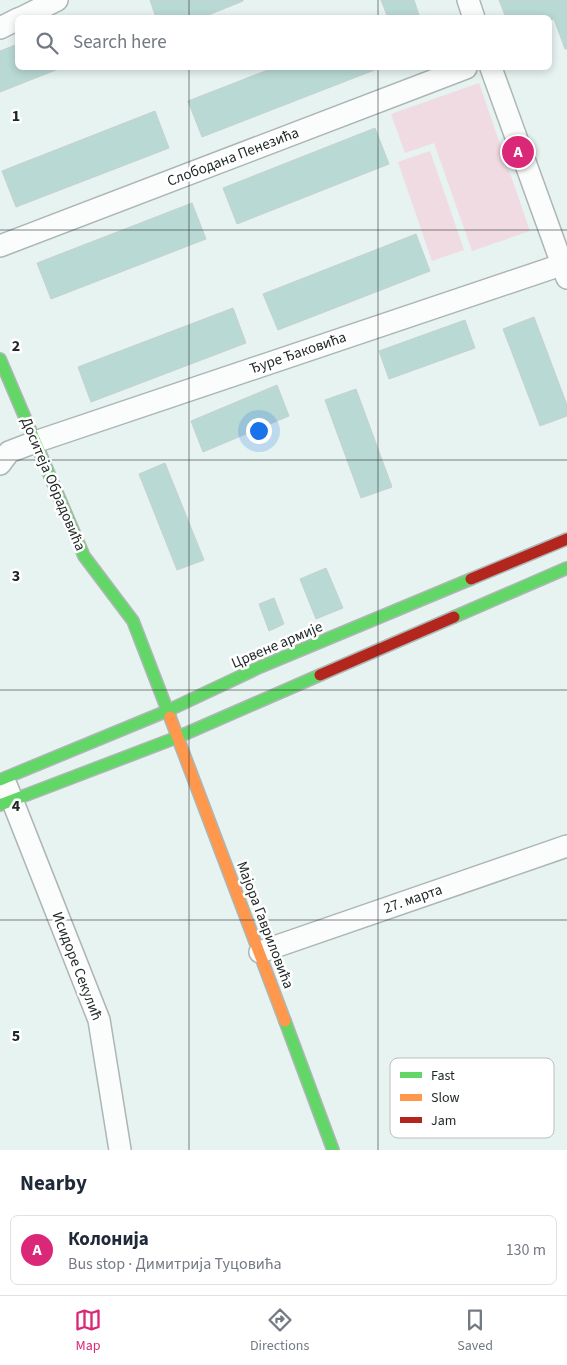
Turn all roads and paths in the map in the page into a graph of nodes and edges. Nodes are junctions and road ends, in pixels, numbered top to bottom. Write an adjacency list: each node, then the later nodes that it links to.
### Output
1 (57, 0): 3 (street)
2 (468, 0): 4 (street)
3 (25, 15)
4 (473, 15)
5 (15, 20): 6 (street)
6 (0, 28)
7 (461, 70): 9 (street, Слободана Пенезића)
8 (492, 70): 10 (street)
9 (0, 246)
10 (564, 271): 12 (street, Ђуре Ђаковића)
11 (0, 359): 12 (main road, Доситеја Обрадовића)
12 (35, 442): 13 (street, Ђуре Ђаковића); 16 (main road, Доситеја Обрадовића)
13 (3, 453)
14 (567, 538): 16 (main road, Црвене армије)
15 (567, 568): 17 (main road)
16 (167, 710): 17 (main road, Мајора Гавриловића); 18 (main road, Црвене армије)
17 (178, 737): 18 (main road); 20 (main road, Мајора Гавриловића)
18 (4, 788): 21 (street, Исидоре Секулић)
19 (567, 846): 20 (street, 27. марта)
20 (260, 952): 22 (main road, Мајора Гавриловића)
21 (120, 1150)
22 (334, 1150)

